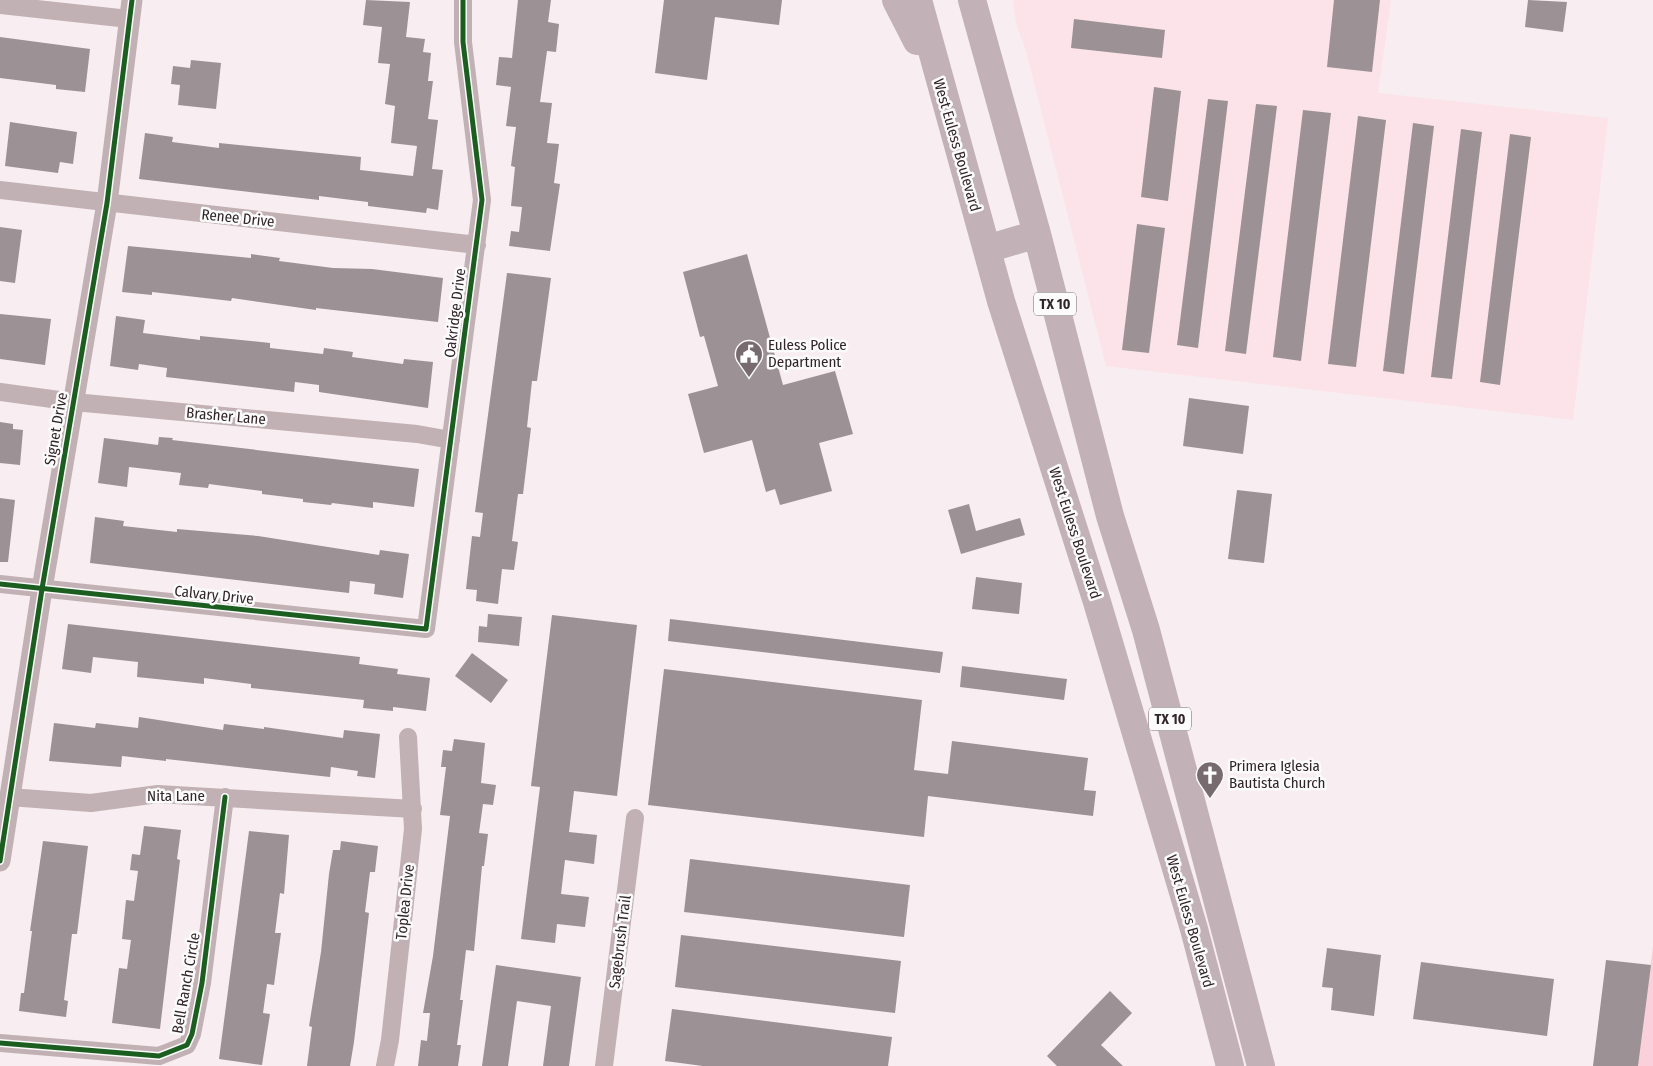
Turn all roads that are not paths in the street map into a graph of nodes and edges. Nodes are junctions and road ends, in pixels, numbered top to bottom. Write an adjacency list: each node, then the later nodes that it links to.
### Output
1 (463, 0): 13 (street, Oakridge Drive)
2 (896, 0): 9 (main road)
3 (918, 0): 9 (main road, West Euless Boulevard / TX 10)
4 (972, 0): 8 (main road, West Euless Boulevard / TX 10)
5 (985, 0): 8 (main road)
6 (0, 5): 7 (street)
7 (131, 10): 11 (street, Signet Drive)
8 (982, 34): 12 (main road, West Euless Boulevard / TX 10)
9 (942, 94): 14 (main road, West Euless Boulevard / TX 10)
10 (0, 190): 11 (street, Renee Drive)
11 (107, 203): 13 (street, Renee Drive); 16 (street, Signet Drive)
12 (1037, 234): 14 (main road); 19 (main road, West Euless Boulevard / TX 10)
13 (477, 245): 17 (street, Oakridge Drive)
14 (987, 249): 18 (main road, West Euless Boulevard / TX 10)
15 (0, 392): 16 (street, Brasher Lane)
16 (74, 402): 17 (street, Brasher Lane); 21 (street, Signet Drive)
17 (451, 440): 22 (street, Oakridge Drive)
18 (1051, 454): 19 (main road); 32 (main road, West Euless Boulevard / TX 10)
19 (1101, 478): 33 (main road, West Euless Boulevard / TX 10)
20 (0, 584): 21 (street, Calvary Drive)
21 (42, 589): 22 (street, Calvary Drive); 24 (street, Signet Drive)
22 (426, 629)
23 (408, 736): 26 (street, Toplea Drive)
24 (5, 796): 25 (street, Nita Lane); 28 (street, Signet Drive)
25 (225, 797): 26 (street, Nita Lane); 29 (street, Bell Ranch Circle)
26 (413, 809): 30 (street, Toplea Drive)
27 (636, 818): 31 (street, Sagebrush Trail)
28 (0, 861)
29 (0, 1043)
30 (385, 1066)
31 (604, 1066)
32 (1230, 1066)
33 (1261, 1066)

